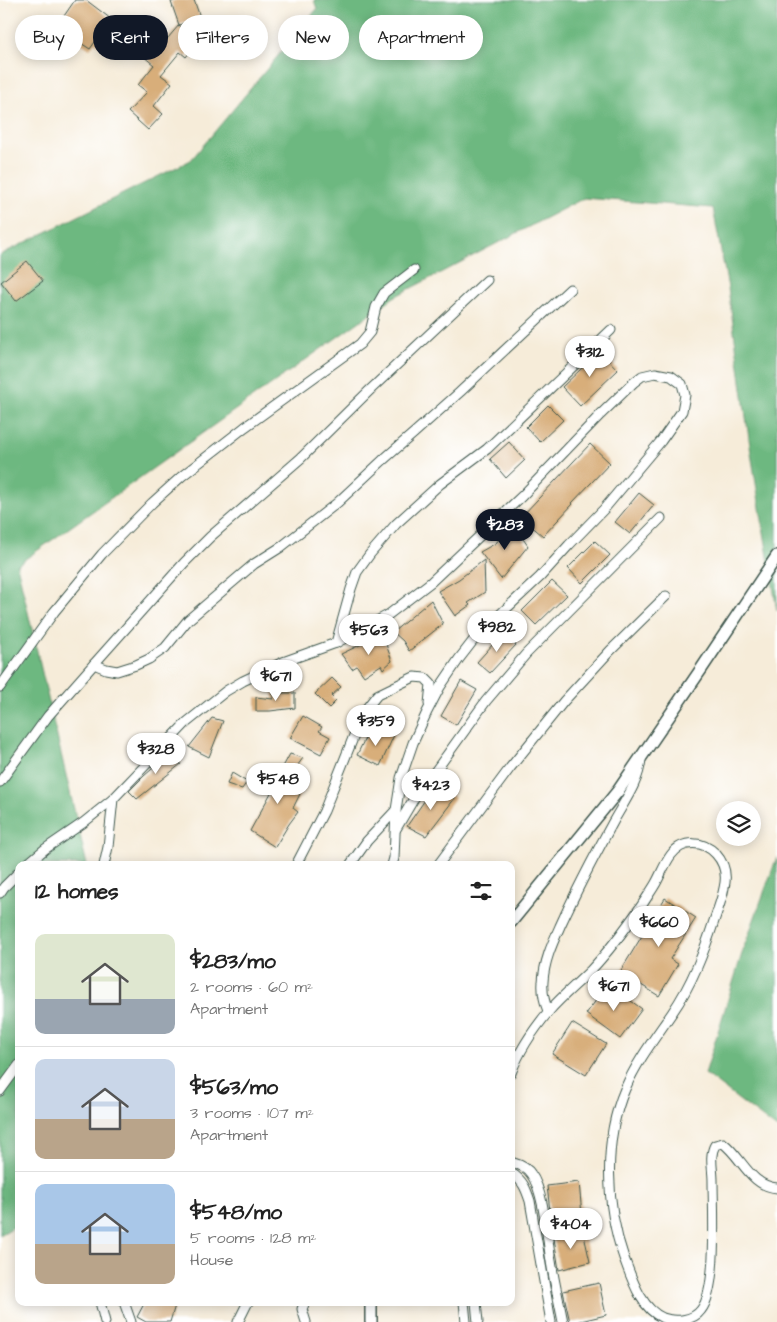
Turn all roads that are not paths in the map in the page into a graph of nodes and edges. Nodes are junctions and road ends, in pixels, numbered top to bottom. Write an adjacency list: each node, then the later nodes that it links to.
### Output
1 (414, 270): 10 (street)
2 (487, 280): 9 (street)
3 (570, 289): 9 (street)
4 (610, 330): 8 (street)
5 (661, 518): 16 (street)
6 (777, 556): 12 (main road)
7 (666, 596): 22 (street)
8 (336, 643): 11 (street); 14 (street)
9 (94, 664): 13 (street)
10 (0, 687)
11 (429, 708): 15 (street); 19 (street)
12 (641, 756): 25 (main road); 26 (street)
13 (0, 782)
14 (113, 799): 17 (street); 18 (street)
15 (396, 810): 16 (street); 20 (street)
16 (395, 831): 21 (street)
17 (31, 861)
18 (105, 861)
19 (298, 861)
20 (353, 861)
21 (392, 861)
22 (441, 861)
23 (15, 876): 24 (street)
24 (0, 893)
25 (515, 917)
26 (548, 1011): 27 (street); 42 (street)
27 (515, 1065)
28 (15, 1070): 29 (street)
29 (0, 1090)
30 (515, 1164): 33 (street)
31 (515, 1176): 34 (street)
32 (777, 1188): 42 (street)
33 (556, 1287): 34 (street); 51 (street)
34 (546, 1290): 50 (street)
35 (101, 1306): 43 (street)
36 (125, 1306): 44 (street)
37 (246, 1306): 45 (street)
38 (303, 1306): 46 (street)
39 (371, 1306): 47 (main road)
40 (465, 1306): 48 (street)
41 (476, 1306): 49 (street)
42 (671, 1321)
43 (105, 1322)
44 (131, 1322)
45 (238, 1322)
46 (306, 1322)
47 (371, 1322)
48 (466, 1322)
49 (478, 1322)
50 (551, 1322)
51 (563, 1322)

